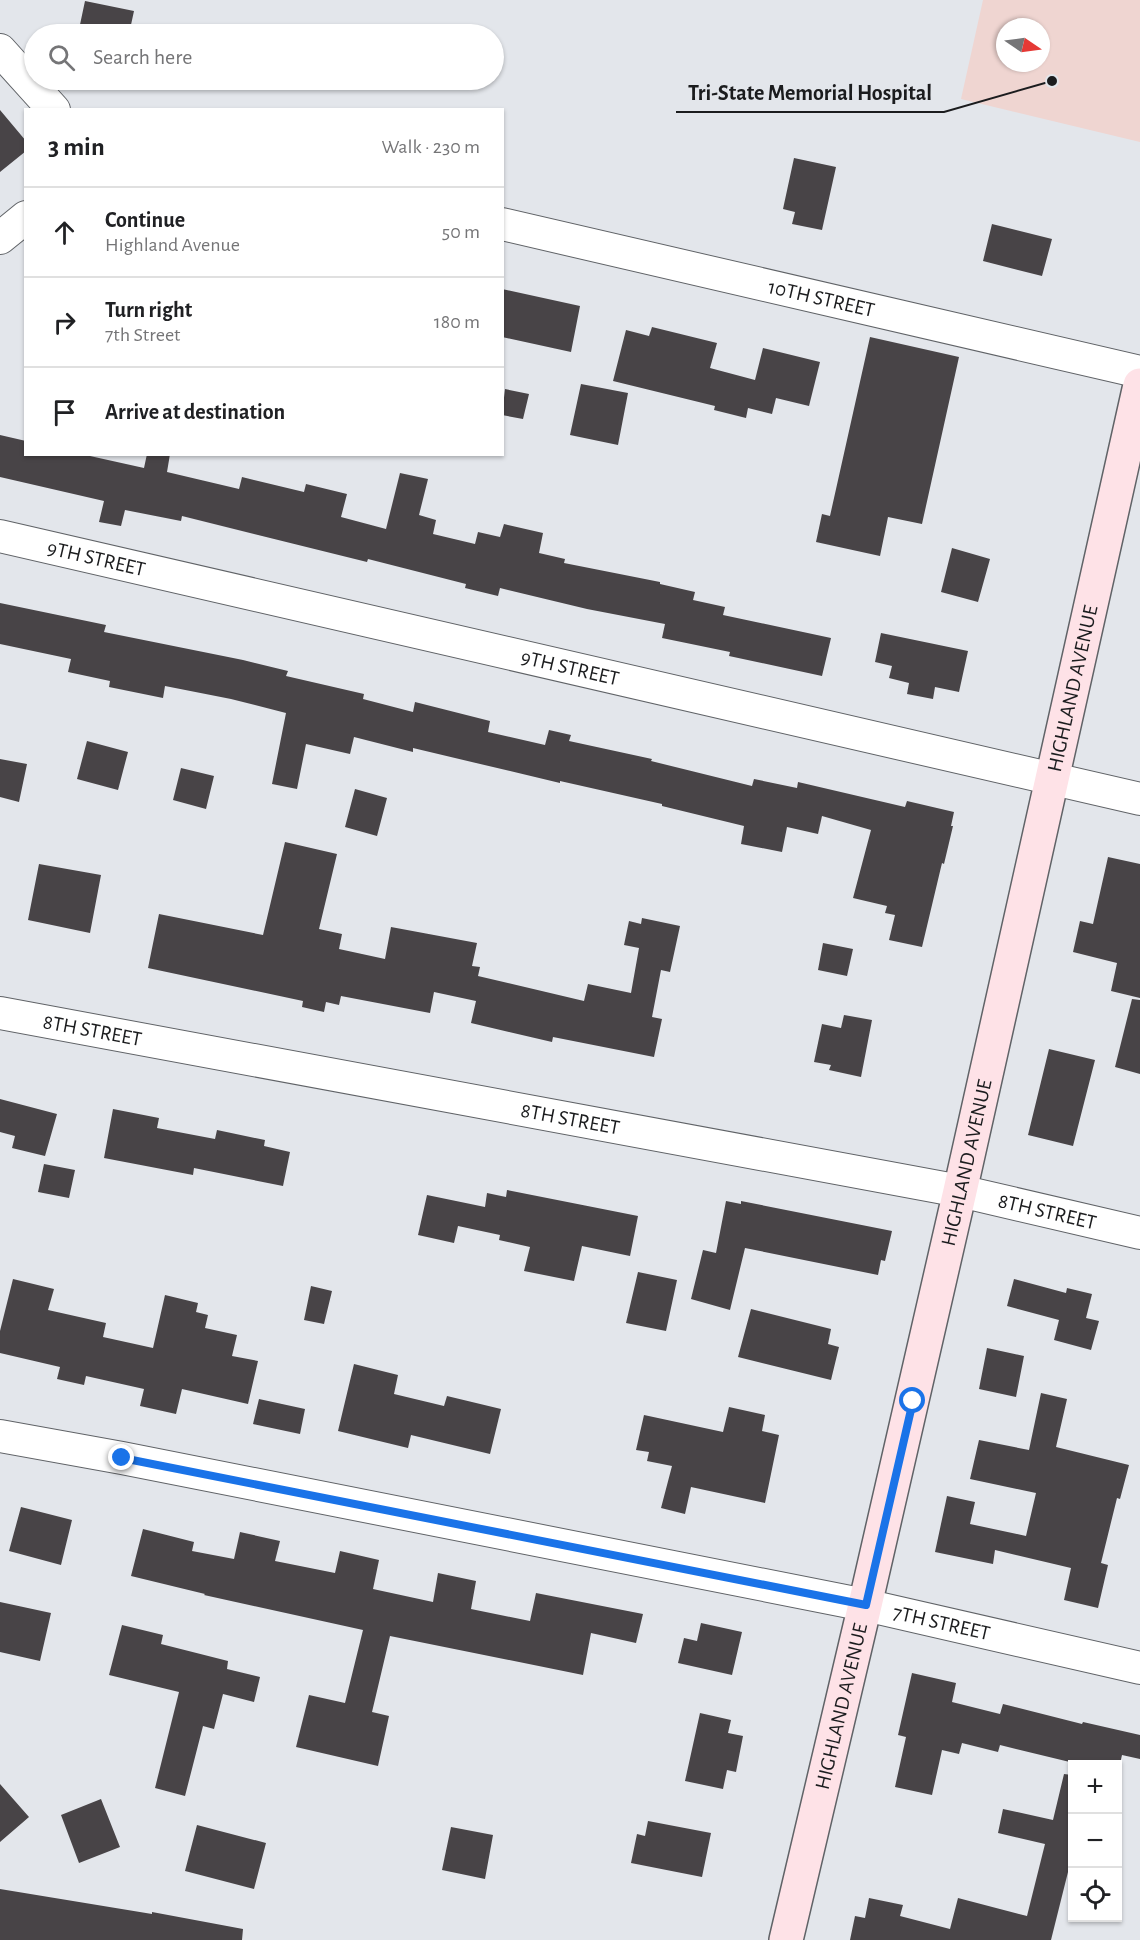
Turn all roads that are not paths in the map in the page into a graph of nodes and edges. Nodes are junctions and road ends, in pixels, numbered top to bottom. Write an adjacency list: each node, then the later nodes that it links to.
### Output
1 (0, 50): 2 (street)
2 (24, 77)
3 (36, 90): 4 (street)
4 (52, 108)
5 (24, 219): 7 (street)
6 (504, 224): 8 (street, 10TH STREET)
7 (0, 238)
8 (1140, 372)
9 (1140, 385): 11 (main road, HIGHLAND AVENUE)
10 (0, 536): 11 (street, 9TH STREET)
11 (1051, 779): 12 (street, 9TH STREET); 14 (main road, HIGHLAND AVENUE)
12 (1140, 799)
13 (0, 1012): 14 (street, 8TH STREET)
14 (960, 1191): 15 (street, 8TH STREET); 17 (main road, HIGHLAND AVENUE)
15 (1140, 1233)
16 (0, 1436): 17 (street, 7TH STREET)
17 (866, 1605): 18 (street, 7TH STREET); 19 (main road, HIGHLAND AVENUE)
18 (1140, 1668)
19 (786, 1940)

